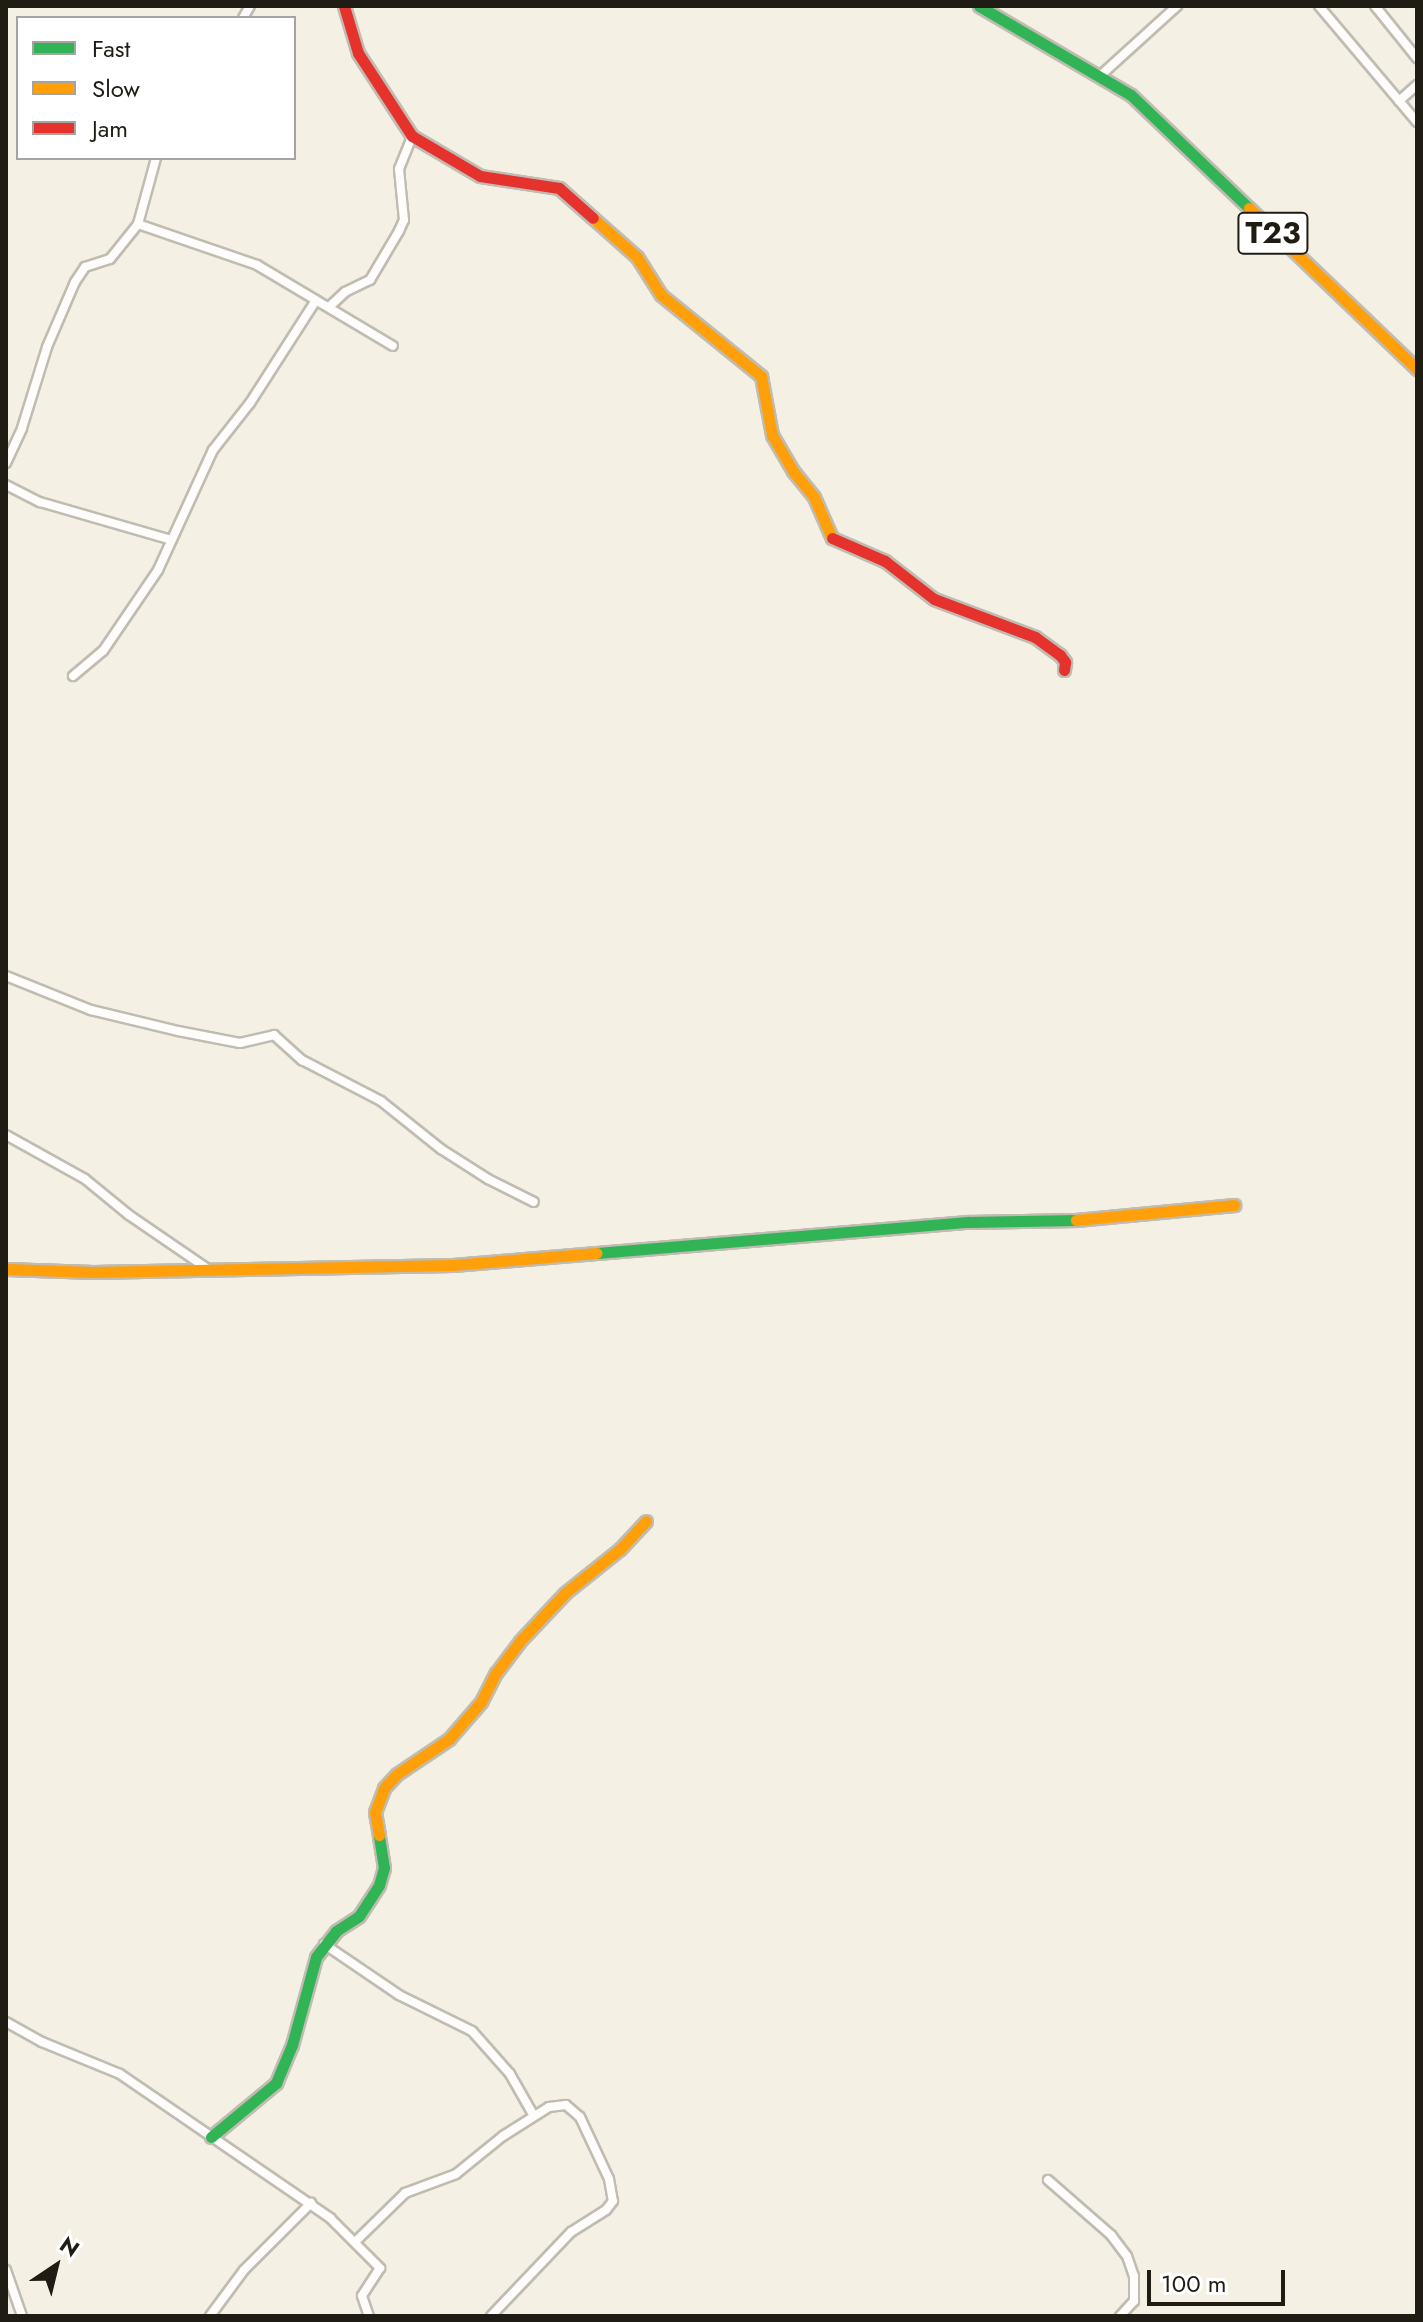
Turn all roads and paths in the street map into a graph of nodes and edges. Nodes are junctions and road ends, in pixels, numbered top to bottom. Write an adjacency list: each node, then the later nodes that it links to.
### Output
1 (344, 6): 11 (street)
2 (979, 6): 7 (street, T23)
3 (1177, 6): 7 (street)
4 (1319, 6): 9 (street)
5 (1375, 6): 6 (street)
6 (1417, 58)
7 (1101, 75): 17 (street, T23)
8 (1417, 85): 9 (street)
9 (1399, 101): 10 (street)
10 (1417, 122)
11 (412, 136): 15 (street); 21 (street)
12 (155, 160): 13 (street)
13 (138, 224): 14 (street); 18 (street)
14 (316, 300): 15 (street); 20 (street)
15 (329, 307): 16 (street)
16 (393, 346)
17 (1417, 369)
18 (6, 463)
19 (6, 485): 20 (street)
20 (172, 540): 22 (street)
21 (1064, 670)
22 (73, 676)
23 (6, 976): 25 (street)
24 (6, 1135): 28 (street)
25 (534, 1202)
26 (1234, 1205): 28 (street)
27 (6, 1269): 28 (street)
28 (209, 1269)
29 (646, 1521): 30 (street)
30 (324, 1944): 32 (street); 33 (street)
31 (6, 2022): 33 (street)
32 (534, 2116): 36 (street); 41 (street)
33 (211, 2137): 35 (street)
34 (1048, 2180): 42 (street)
35 (311, 2203): 36 (street); 39 (street)
36 (355, 2242): 40 (street)
37 (6, 2270): 38 (street)
38 (22, 2316)
39 (210, 2316)
40 (369, 2316)
41 (491, 2316)
42 (1120, 2316)

